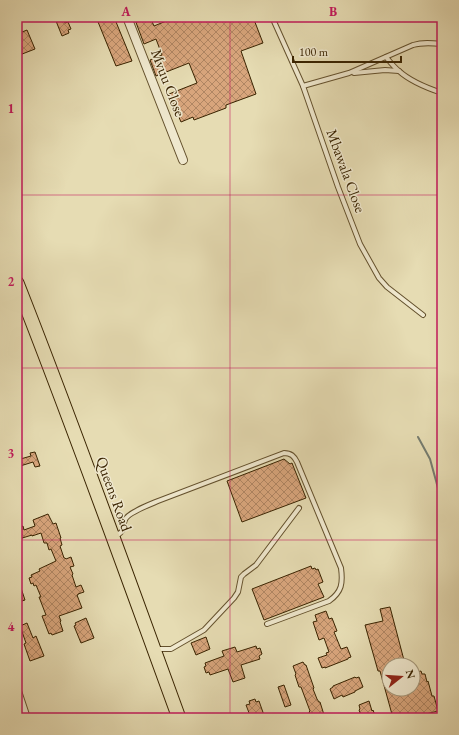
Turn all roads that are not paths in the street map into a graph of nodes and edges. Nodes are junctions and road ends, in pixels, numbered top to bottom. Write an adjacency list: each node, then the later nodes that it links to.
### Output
1 (127, 17): 9 (street, Mvuu Close)
2 (272, 17): 7 (lane, Mbawala Close)
3 (442, 44): 4 (lane)
4 (386, 57): 5 (lane); 6 (lane)
5 (399, 71): 6 (lane); 8 (lane)
6 (349, 73): 7 (lane)
7 (303, 86): 11 (lane, Mbawala Close)
8 (442, 93)
9 (183, 160)
10 (17, 283): 13 (highway, Queens Road)
11 (423, 314)
12 (299, 508): 15 (lane)
13 (112, 532): 14 (lane); 15 (highway, Queens Road)
14 (267, 624)
15 (154, 650): 18 (highway, Queens Road)
16 (17, 691): 17 (street)
17 (26, 718)
18 (179, 718)

